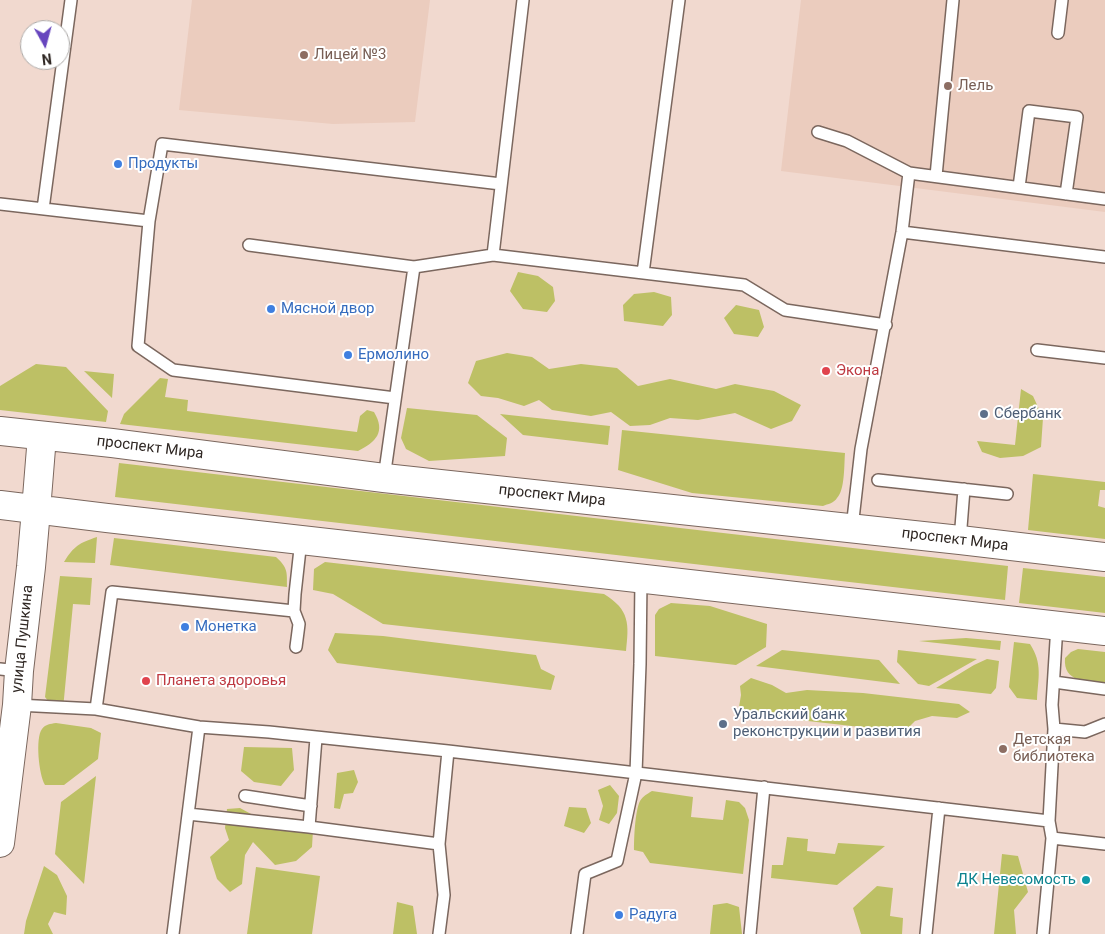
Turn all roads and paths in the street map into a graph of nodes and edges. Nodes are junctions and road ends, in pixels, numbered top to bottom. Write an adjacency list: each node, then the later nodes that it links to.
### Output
1 (71, 0): 15 (lane)
2 (522, 0): 10 (lane)
3 (680, 0): 22 (lane)
4 (953, 0): 9 (lane)
5 (1062, 0): 6 (lane)
6 (1058, 32)
7 (818, 132): 8 (lane)
8 (909, 173): 9 (lane); 17 (lane)
9 (936, 176): 11 (lane)
10 (500, 184): 16 (lane); 19 (lane)
11 (1019, 187): 12 (lane); 12 (lane)
12 (1066, 194): 13 (lane)
13 (1105, 199)
14 (0, 204): 15 (lane)
15 (44, 209): 16 (lane)
16 (149, 220): 26 (lane)
17 (902, 232): 20 (lane); 23 (lane)
18 (249, 245): 21 (lane)
19 (493, 255): 21 (lane); 22 (lane)
20 (1105, 257)
21 (414, 267): 26 (lane)
22 (643, 273): 23 (lane)
23 (886, 324): 35 (lane)
24 (1037, 350): 25 (lane)
25 (1105, 358)
26 (395, 398): 29 (lane)
27 (0, 431): 28 (main road, проспект Мира)
28 (42, 436): 29 (main road, проспект Мира); 34 (main road, улица Пушкина)
29 (384, 478): 35 (main road, проспект Мира)
30 (878, 480): 31 (lane)
31 (964, 489): 32 (lane); 37 (lane)
32 (1008, 494)
33 (0, 505): 34 (main road)
34 (36, 510): 36 (main road); 44 (main road, улица Пушкина)
35 (852, 528): 37 (main road, проспект Мира)
36 (301, 540): 39 (main road); 40 (lane)
37 (960, 540): 38 (main road, проспект Мира)
38 (1105, 557)
39 (641, 579): 41 (main road); 54 (lane)
40 (294, 611): 43 (lane); 48 (lane)
41 (1057, 625): 42 (main road); 45 (lane)
42 (1105, 631)
43 (296, 647)
44 (9, 670): 47 (main road, улица Пушкина)
45 (1054, 682): 46 (lane); 51 (lane)
46 (1105, 689)
47 (17, 704): 48 (lane); 63 (main road, улица Пушкина)
48 (96, 709): 50 (lane)
49 (1105, 724): 51 (lane)
50 (199, 727): 52 (lane); 59 (lane)
51 (1054, 728): 60 (lane)
52 (316, 738): 53 (lane); 57 (lane)
53 (448, 751): 54 (lane); 64 (lane)
54 (636, 773): 55 (lane); 68 (lane)
55 (764, 787): 58 (lane); 69 (lane)
56 (245, 796): 57 (lane)
57 (311, 806): 61 (lane)
58 (939, 808): 60 (lane); 70 (lane)
59 (188, 814): 61 (lane); 66 (lane)
60 (1049, 821): 62 (lane)
61 (309, 827): 64 (lane)
62 (1052, 838): 65 (lane); 71 (lane)
63 (0, 843)
64 (439, 844): 67 (lane)
65 (1105, 844)
66 (173, 934)
67 (439, 934)
68 (577, 934)
69 (750, 934)
70 (926, 934)
71 (1043, 934)

